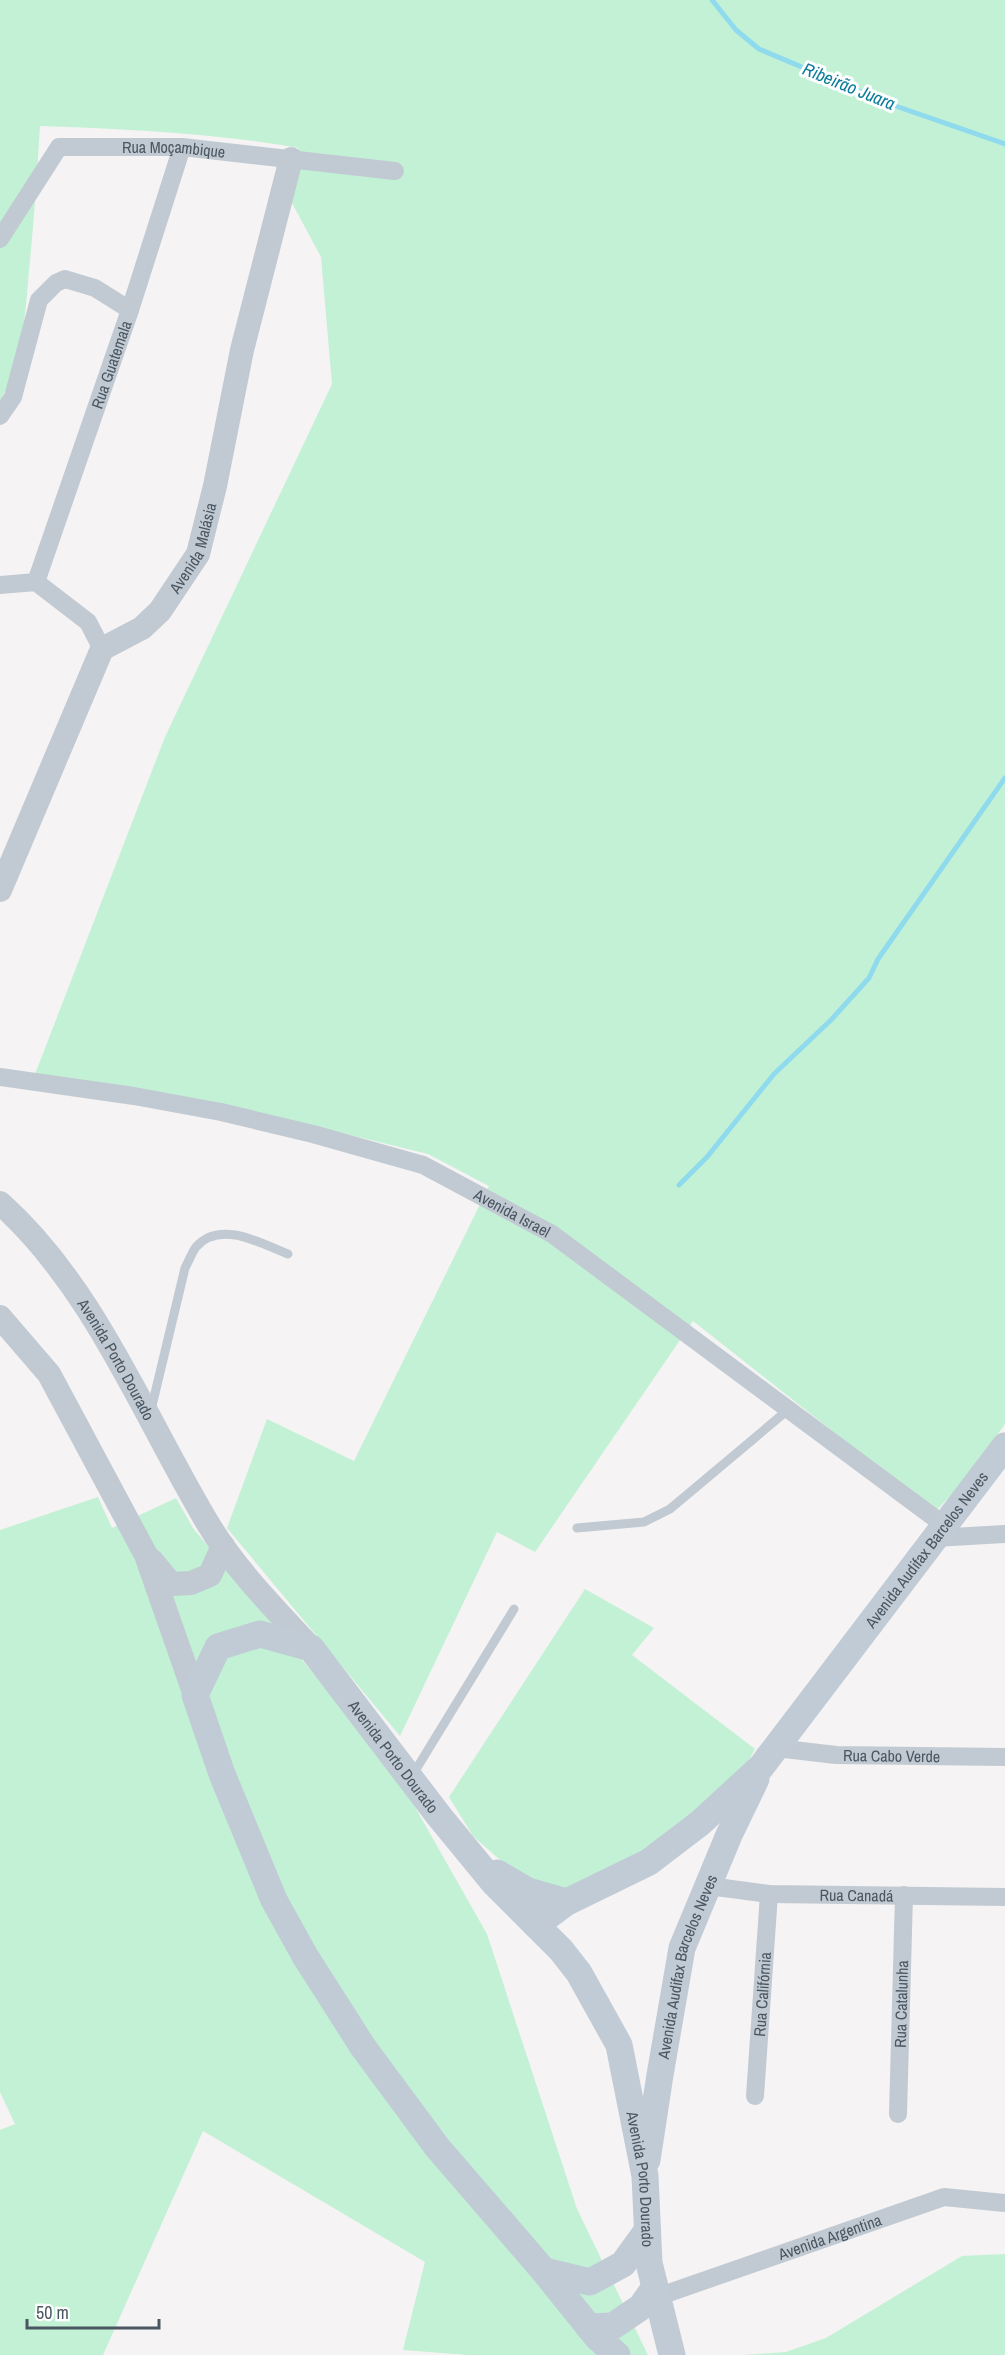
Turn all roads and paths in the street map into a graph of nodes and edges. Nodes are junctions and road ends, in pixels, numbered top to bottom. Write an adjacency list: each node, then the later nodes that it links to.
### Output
1 (183, 147): 2 (street, Rua Moçambique); 4 (street, Rua Moçambique); 5 (street, Rua Guatemala)
2 (291, 159): 3 (street, Rua Moçambique); 9 (street, Avenida Malásia)
3 (394, 171)
4 (2, 232)
5 (130, 310): 6 (street); 7 (street, Rua Guatemala)
6 (0, 416)
7 (36, 582): 8 (street); 9 (street)
8 (0, 585)
9 (102, 649): 10 (street)
10 (2, 878)
11 (0, 1077): 15 (street, Avenida Israel)
12 (0, 1203): 16 (street, Avenida Porto Dourado)
13 (288, 1254): 16 (lane)
14 (0, 1317): 22 (street)
15 (789, 1409): 18 (lane); 19 (street, Avenida Israel)
16 (149, 1418): 21 (street, Avenida Porto Dourado)
17 (1005, 1446): 19 (main road, Avenida Audifax Barcelos Neves)
18 (577, 1528)
19 (939, 1531): 20 (street); 26 (main road, Avenida Audifax Barcelos Neves)
20 (1005, 1534)
21 (223, 1546): 22 (street); 24 (street, Avenida Porto Dourado)
22 (146, 1555): 25 (street)
23 (514, 1609): 28 (lane)
24 (311, 1648): 25 (main road); 28 (main road, Avenida Porto Dourado)
25 (195, 1695): 41 (main road)
26 (769, 1757): 27 (street, Rua Cabo Verde); 30 (main road, Avenida Audifax Barcelos Neves); 34 (main road, Avenida Audifax Barcelos Neves)
27 (1005, 1757)
28 (411, 1778): 29 (main road, Avenida Porto Dourado)
29 (439, 1816): 34 (main road); 35 (main road, Avenida Porto Dourado)
30 (709, 1886): 31 (street, Rua Canadá); 38 (main road, Avenida Audifax Barcelos Neves)
31 (769, 1894): 32 (street, Rua Canadá); 36 (street, Rua Califórnia)
32 (904, 1895): 33 (street, Rua Canadá); 37 (street, Rua Catalunha)
33 (1005, 1897)
34 (567, 1902): 35 (main road, Avenida Audifax Barcelos Neves)
35 (536, 1925): 38 (main road, Avenida Porto Dourado)
36 (754, 2096)
37 (898, 2114)
38 (645, 2176): 40 (main road, Avenida Porto Dourado)
39 (1005, 2203): 42 (street, Avenida Argentina)
40 (647, 2231): 41 (main road); 42 (main road, Avenida Porto Dourado)
41 (544, 2271): 43 (main road)
42 (656, 2292): 43 (main road); 45 (main road, Avenida Porto Dourado)
43 (589, 2327): 44 (main road)
44 (617, 2355)
45 (672, 2355)

